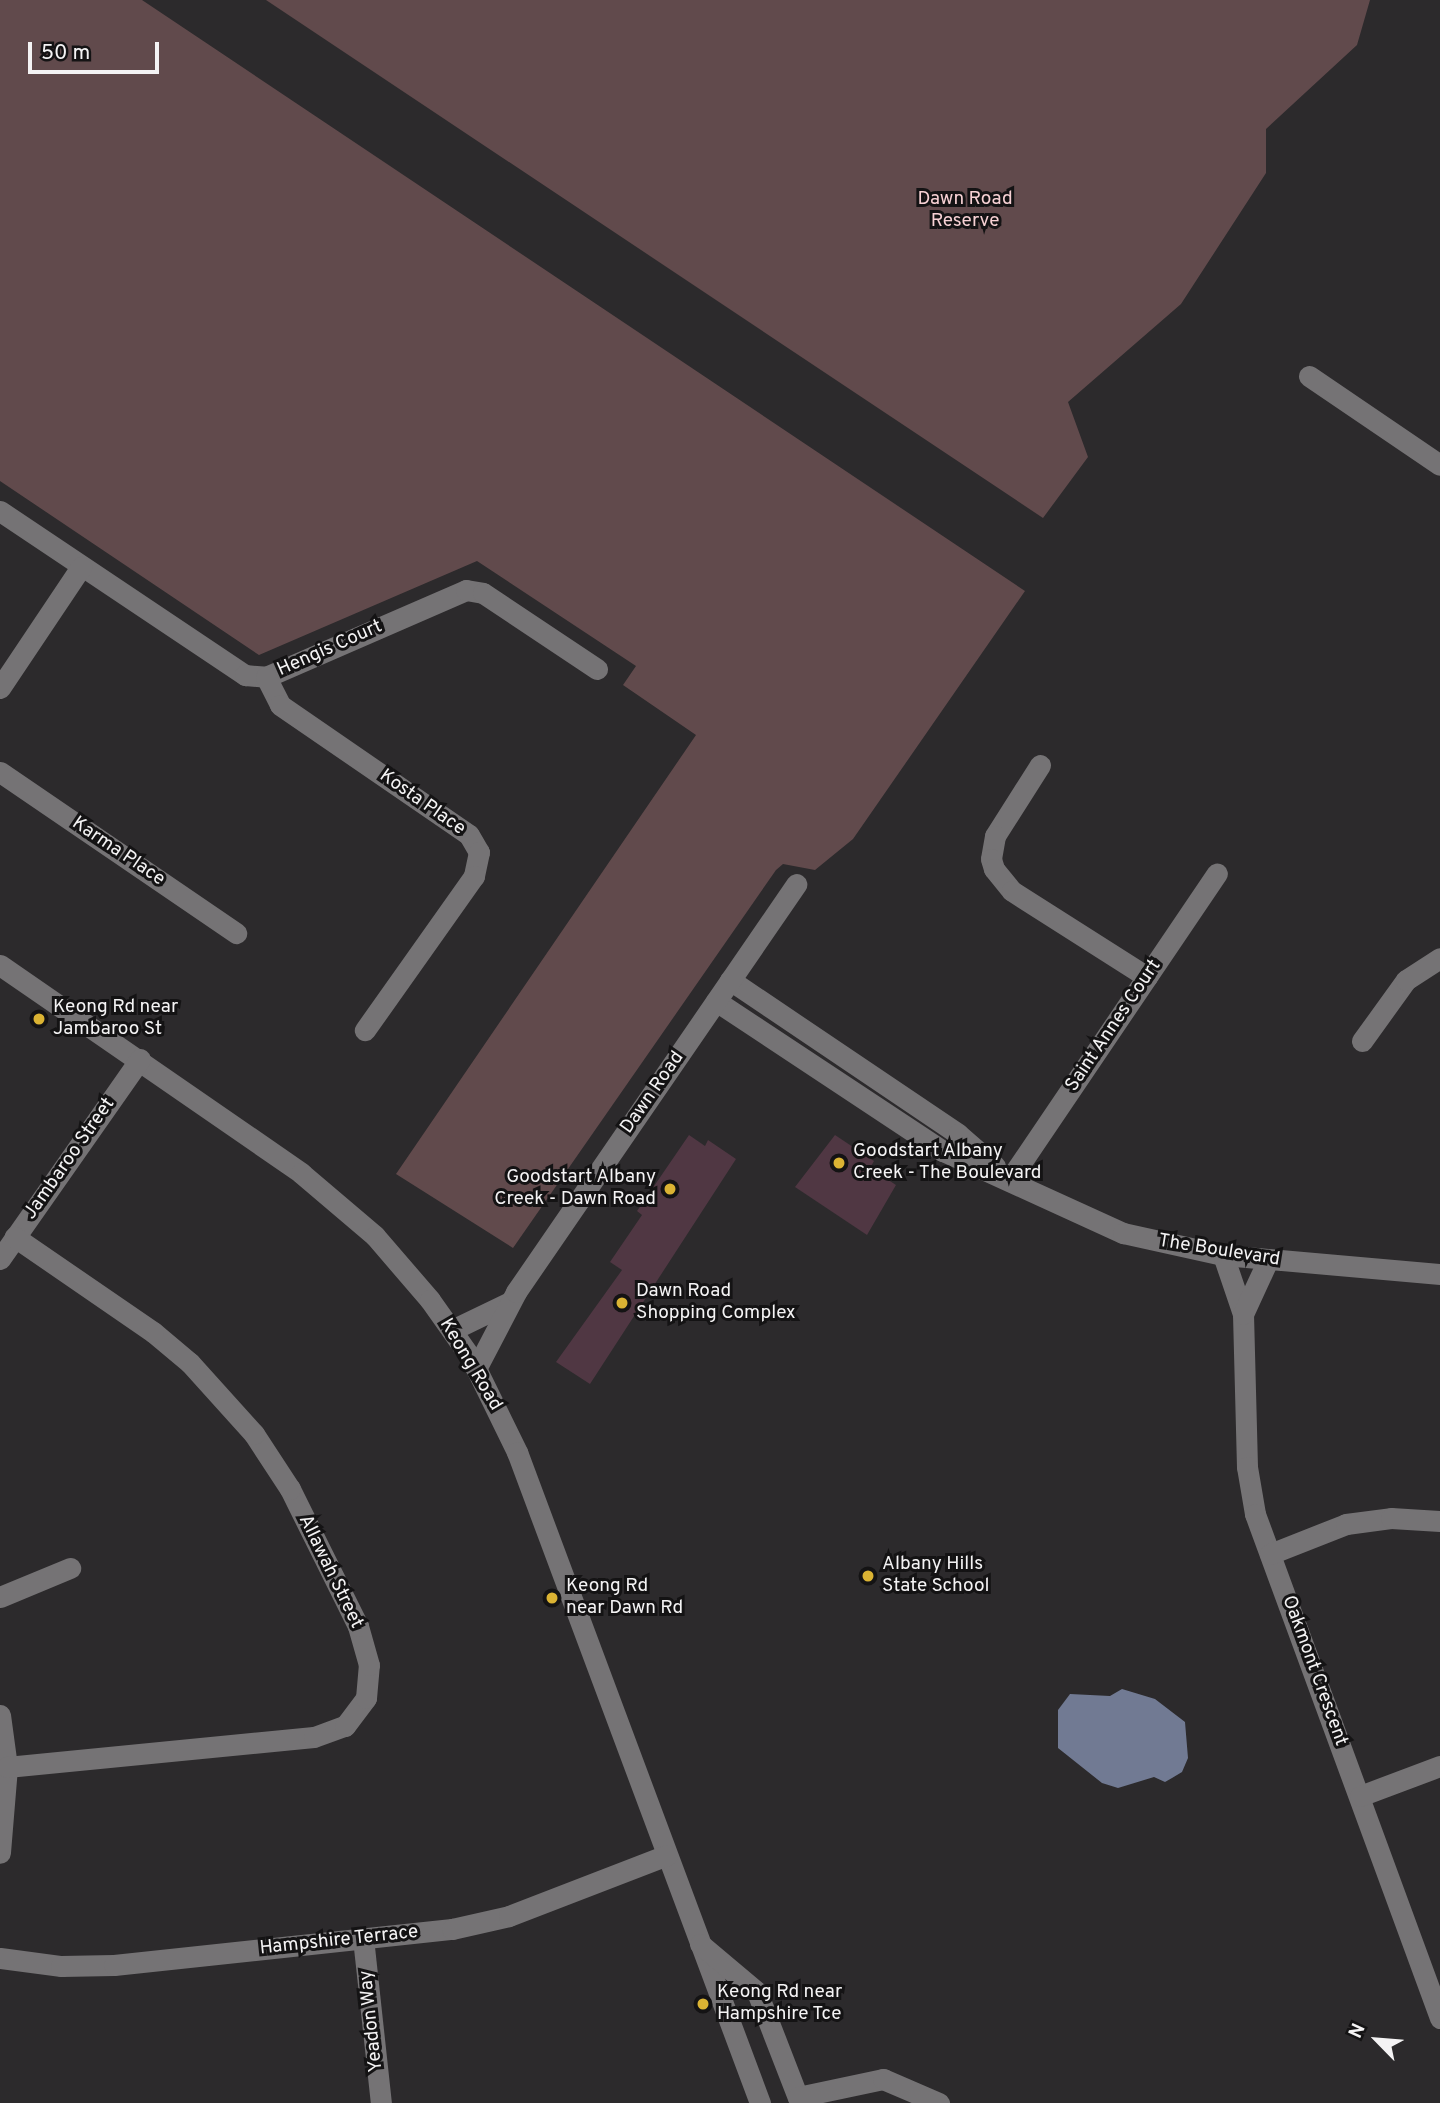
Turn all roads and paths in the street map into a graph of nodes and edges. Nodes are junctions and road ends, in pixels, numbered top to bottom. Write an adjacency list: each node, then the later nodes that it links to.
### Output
1 (1309, 376): 2 (street)
2 (1440, 465)
3 (0, 511): 4 (street, Hengis Court)
4 (81, 567): 6 (street, Hengis Court); 7 (street)
5 (597, 669): 6 (street, Hengis Court)
6 (265, 677): 18 (street, Kosta Place)
7 (0, 688)
8 (1040, 765): 15 (street)
9 (0, 772): 12 (street, Karma Place)
10 (1217, 873): 15 (street, Saint Annes Court)
11 (796, 884): 16 (street, Dawn Road)
12 (236, 933)
13 (1440, 958): 19 (street)
14 (0, 965): 20 (street, Keong Road)
15 (1147, 977): 21 (street, Saint Annes Court)
16 (730, 980): 17 (street, Dawn Road); 21 (street, The Boulevard)
17 (716, 1000): 21 (street, The Boulevard); 27 (street, Dawn Road)
18 (365, 1030)
19 (1362, 1041)
20 (140, 1059): 22 (street, Jambaroo Street); 29 (street, Keong Road)
21 (1010, 1179): 23 (street, The Boulevard)
22 (15, 1237): 24 (street, Jambaroo Street); 37 (street, Allawah Street)
23 (1223, 1255): 25 (street, The Boulevard); 28 (street, Oakmont Crescent)
24 (0, 1259)
25 (1268, 1260): 26 (street, The Boulevard); 28 (street, Oakmont Crescent)
26 (1440, 1274)
27 (510, 1302): 29 (street, Dawn Road); 30 (street, Dawn Road)
28 (1243, 1314): 32 (street, Oakmont Crescent)
29 (452, 1330): 30 (street, Keong Road)
30 (476, 1369): 40 (street, Keong Road)
31 (1440, 1521): 32 (street)
32 (1270, 1554): 38 (street, Oakmont Crescent)
33 (70, 1568): 34 (street)
34 (0, 1597)
35 (0, 1715): 37 (street)
36 (1440, 1766): 38 (street)
37 (8, 1767): 39 (street)
38 (1360, 1796): 44 (street, Oakmont Crescent)
39 (0, 1853)
40 (667, 1855): 41 (street, Hampshire Terrace); 42 (street, Keong Road)
41 (363, 1938): 43 (street, Hampshire Terrace); 46 (street, Yeadon Way)
42 (700, 1944): 45 (street, Keong Road); 47 (street, Keong Road)
43 (0, 1958)
44 (1440, 2018)
45 (799, 2100): 48 (street)
46 (381, 2103)
47 (760, 2103)
48 (939, 2103)

